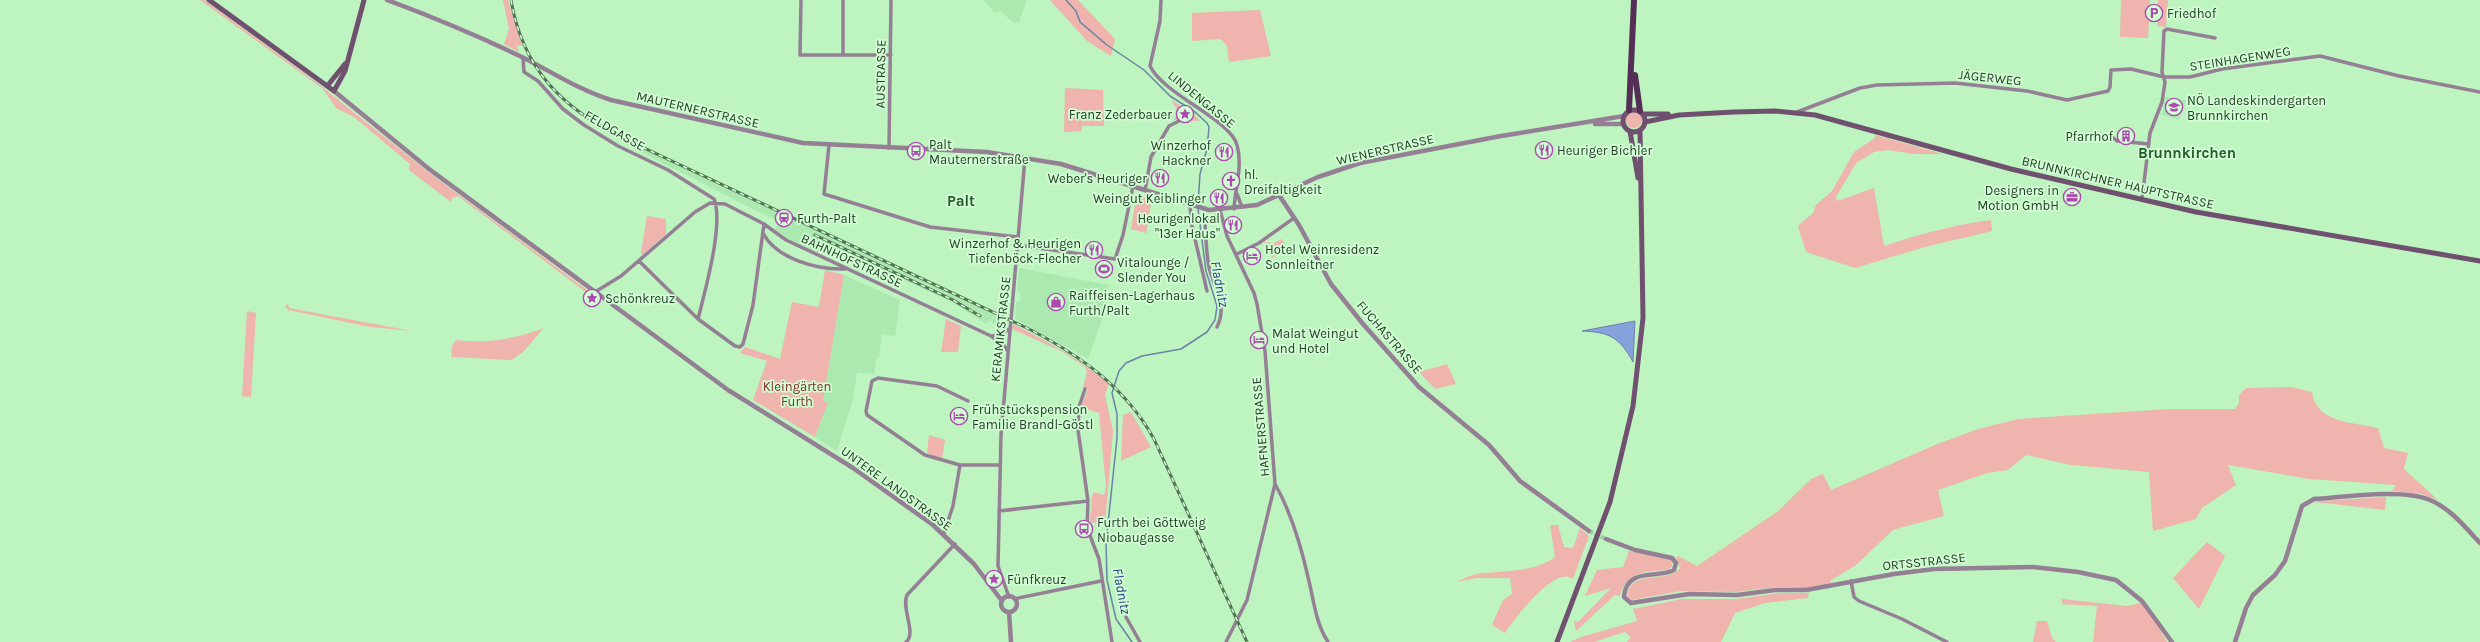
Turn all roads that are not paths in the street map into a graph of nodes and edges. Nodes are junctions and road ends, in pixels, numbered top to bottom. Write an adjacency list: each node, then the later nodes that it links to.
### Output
1 (209, 0): 16 (main road)
2 (364, 0): 13 (main road)
3 (387, 0): 14 (street, MAUTERNERSTRASSE)
4 (801, 0): 11 (street)
5 (843, 0): 11 (street)
6 (891, 0): 12 (street, AUSTRASSE)
7 (1161, 0): 38 (street, LINDENGASSE)
8 (1634, 0): 10 (main road)
9 (2215, 38): 15 (street)
10 (1633, 48): 19 (main road); 20 (main road)
11 (843, 55): 12 (street)
12 (891, 55): 33 (street, AUSTRASSE)
13 (349, 56): 16 (main road); 17 (main road)
14 (523, 58): 32 (street, MAUTERNERSTRASSE); 41 (street, FELDGASSE)
15 (2164, 78): 18 (street, STEINHAGENWEG); 21 (street, JÄGERWEG); 31 (street)
16 (328, 86): 17 (main road)
17 (334, 91): 56 (street, UNTERE LANDSTRASSE)
18 (2480, 92)
19 (1629, 110): 20 (main road); 23 (main road)
20 (1642, 112): 22 (main road); 25 (main road)
21 (1797, 112): 22 (main road, BRUNNKIRCHNER HAUPTSTRASSE); 40 (main road, BRUNNKIRCHNER HAUPTSTRASSE)
22 (1679, 115): 25 (main road)
23 (1624, 116): 26 (main road); 27 (street, WIENERSTRASSE)
24 (1179, 121): 37 (street)
25 (1645, 122): 28 (main road)
26 (1623, 124): 27 (street, WIENERSTRASSE); 29 (main road)
27 (1570, 125): 39 (street, WIENERSTRASSE)
28 (1640, 130): 29 (main road); 35 (main road)
29 (1630, 131): 35 (main road)
30 (2110, 135): 31 (street)
31 (2149, 144): 40 (street)
32 (829, 145): 33 (street, MAUTERNERSTRASSE); 49 (street)
33 (889, 148): 34 (street, MAUTERNERSTRASSE)
34 (1026, 158): 36 (street, WIENERSTRASSE); 49 (street, KERAMIKSTRASSE)
35 (1639, 183): 87 (main road)
36 (1133, 186): 37 (street, WIENERSTRASSE); 50 (street)
37 (1145, 190): 42 (street, WIENERSTRASSE)
38 (1236, 192): 43 (street, LINDENGASSE); 44 (street, LINDENGASSE)
39 (1279, 195): 43 (street, WIENERSTRASSE); 46 (street, FUCHASTRASSE)
40 (2142, 199): 53 (main road, BRUNNKIRCHNER HAUPTSTRASSE)
41 (715, 202): 47 (street, BAHNHOFSTRASSE); 52 (street); 57 (street)
42 (1190, 206): 45 (street, WIENERSTRASSE); 55 (street)
43 (1242, 207): 44 (street, WIENERSTRASSE)
44 (1234, 209): 45 (street, WIENERSTRASSE)
45 (1220, 212): 51 (street, HAFNERSTRASSE); 58 (street)
46 (1294, 218): 51 (street); 69 (street, FUCHASTRASSE)
47 (764, 224): 48 (street); 54 (street, BAHNHOFSTRASSE)
48 (763, 232): 54 (street); 57 (street)
49 (1018, 237): 50 (street, KERAMIKSTRASSE)
50 (1018, 245): 59 (street, KERAMIKSTRASSE)
51 (1237, 254): 66 (street, HAFNERSTRASSE)
52 (639, 261): 56 (street); 57 (street)
53 (2480, 261)
54 (846, 269): 60 (street, BAHNHOFSTRASSE)
55 (1207, 291)
56 (594, 293): 70 (street, UNTERE LANDSTRASSE)
57 (698, 319)
58 (1217, 327)
59 (1009, 328): 60 (street); 61 (street, KERAMIKSTRASSE)
60 (991, 336): 61 (street, BAHNHOFSTRASSE)
61 (1007, 350): 65 (street, KERAMIKSTRASSE)
62 (1085, 390): 67 (street)
63 (968, 401): 64 (street)
64 (960, 465): 65 (street); 70 (street)
65 (1000, 465): 68 (street, KERAMIKSTRASSE)
66 (1275, 484): 85 (street, HAFNERSTRASSE); 86 (street)
67 (1088, 501): 68 (street); 75 (street)
68 (999, 511): 76 (street, KERAMIKSTRASSE)
69 (1589, 531)
70 (944, 533): 72 (street, UNTERE LANDSTRASSE)
71 (1606, 539): 74 (street, ORTSSTRASSE)
72 (955, 544): 78 (street, UNTERE LANDSTRASSE); 81 (street)
73 (2480, 544): 90 (street)
74 (1851, 581): 88 (street); 89 (street, ORTSSTRASSE)
75 (1101, 582): 77 (street); 83 (street)
76 (1009, 597): 77 (street); 78 (street)
77 (1014, 599): 79 (street)
78 (1002, 601): 79 (street)
79 (1009, 612): 82 (street)
80 (1126, 617): 84 (street)
81 (906, 642)
82 (1011, 642)
83 (1112, 642)
84 (1140, 642)
85 (1226, 642)
86 (1328, 642)
87 (1558, 642)
88 (1947, 642)
89 (2172, 642)
90 (2235, 642)

